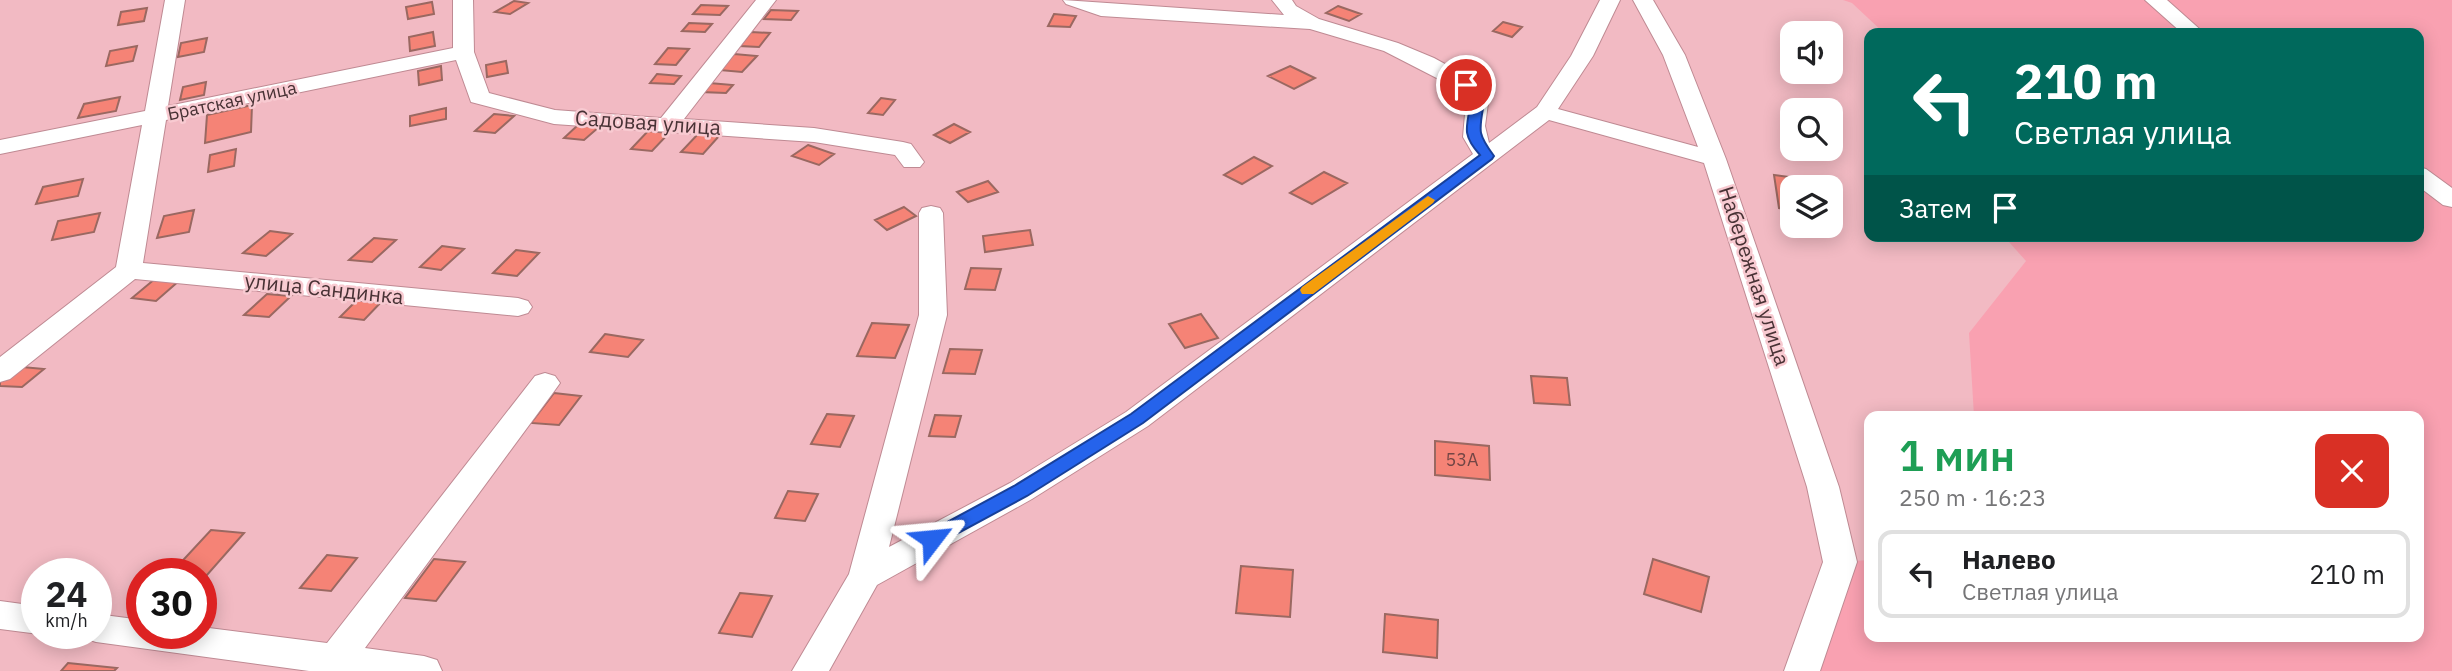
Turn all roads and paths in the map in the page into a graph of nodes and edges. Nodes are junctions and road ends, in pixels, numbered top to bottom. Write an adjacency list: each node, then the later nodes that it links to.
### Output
1 (175, 0): 13 (street)
2 (766, 0): 14 (street)
3 (1073, 0): 9 (street)
4 (1282, 0): 9 (street)
5 (1610, 0): 12 (street)
6 (1643, 0): 17 (street, Набережная улица)
7 (2155, 0): 10 (street)
8 (469, 4): 11 (street, Садовая улица)
9 (1312, 23): 16 (street)
10 (2188, 28)
11 (464, 52): 13 (street, Братская улица); 14 (street, Садовая улица)
12 (1545, 112): 16 (street); 17 (street)
13 (155, 117): 15 (street, Братская улица); 22 (street)
14 (669, 123): 18 (street, Садовая улица)
15 (0, 147)
16 (1487, 156): 26 (street)
17 (1714, 159): 33 (street, Набережная улица)
18 (912, 162)
19 (2424, 179): 20 (street)
20 (2452, 200)
21 (931, 214): 26 (street)
22 (129, 270): 23 (street, улица Сандинка); 24 (street)
23 (518, 307)
24 (0, 372)
25 (545, 383): 30 (street)
26 (865, 576): 32 (street)
27 (0, 615): 28 (street)
28 (21, 618)
29 (112, 631): 30 (street)
30 (331, 665): 31 (street)
31 (424, 671)
32 (810, 671)
33 (1802, 671)

